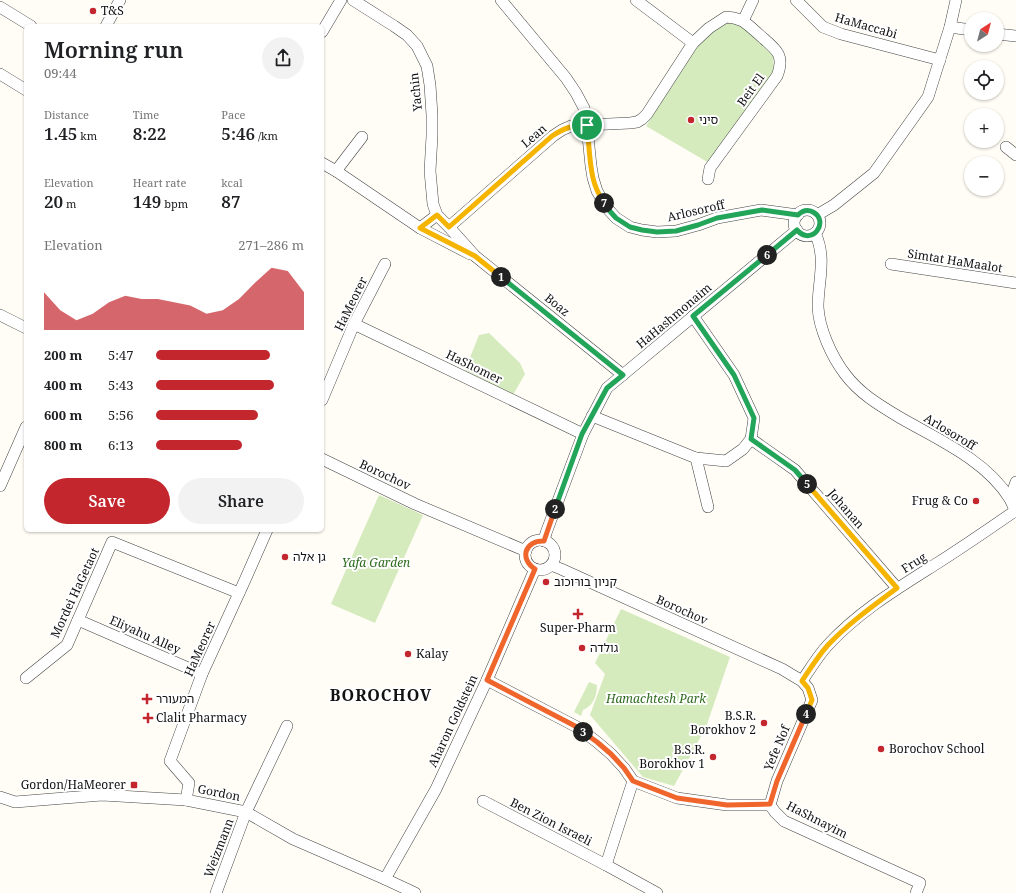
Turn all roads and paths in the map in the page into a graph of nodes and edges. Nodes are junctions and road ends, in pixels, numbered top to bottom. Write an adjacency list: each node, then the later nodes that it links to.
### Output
1 (120, 0): 12 (street)
2 (341, 0): 14 (street)
3 (353, 0): 29 (street, Yachin)
4 (502, 0): 22 (street, Arlosoroff)
5 (636, 0): 18 (street)
6 (753, 0): 10 (street)
7 (796, 0): 19 (street, HaMaccabi)
8 (956, 0): 13 (street)
9 (0, 7): 11 (street)
10 (743, 21): 18 (street, Lean); 28 (street, Beit El)
11 (28, 24)
12 (107, 24)
13 (950, 27): 15 (street); 19 (street)
14 (324, 29)
15 (964, 29)
16 (1004, 35): 17 (street)
17 (1016, 36)
18 (694, 43): 22 (street, Lean)
19 (940, 60): 31 (street)
20 (0, 74): 21 (street)
21 (24, 89)
22 (587, 125): 30 (street, Arlosoroff); 32 (street, Lean)
23 (362, 137): 27 (street)
24 (1006, 147): 25 (street)
25 (1016, 155)
26 (324, 164): 27 (street, Boaz)
27 (336, 171): 33 (street, Boaz)
28 (708, 179)
29 (437, 215): 32 (street); 33 (street)
30 (798, 215): 31 (street); 34 (street)
31 (817, 215): 35 (street)
32 (449, 227): 36 (street, Boaz)
33 (420, 228): 36 (street, Boaz)
34 (797, 230): 35 (street); 41 (street, HaHashmonaim)
35 (815, 233): 54 (street, Arlosoroff)
36 (475, 256): 44 (street, Boaz)
37 (385, 264): 42 (street, HaMeorer)
38 (891, 264): 39 (street, Simtat HaMaalot)
39 (1016, 283)
40 (0, 315): 43 (street)
41 (693, 316): 44 (street, HaHashmonaim); 49 (street)
42 (354, 324): 45 (street, HaMeorer); 48 (street, HaShomer)
43 (24, 327)
44 (623, 375): 46 (street, HaHashmonaim)
45 (324, 395)
46 (592, 416): 48 (street, HaHashmonaim); 50 (street)
47 (24, 432): 53 (street)
48 (582, 434): 58 (street)
49 (751, 439): 50 (street); 62 (street, Johanan)
50 (696, 458): 55 (street)
51 (324, 461): 59 (street, Borochov)
52 (1016, 482): 54 (street)
53 (0, 486)
54 (1010, 499): 56 (street, Arlosoroff)
55 (708, 507)
56 (1016, 514): 62 (street, Frug)
57 (266, 532): 63 (street, HaMeorer)
58 (544, 541): 59 (street); 60 (street)
59 (526, 552): 61 (street)
60 (551, 565): 61 (street); 68 (street, Borochov)
61 (535, 569): 67 (street, Aharon Goldstein)
62 (897, 588): 68 (street, Frug)
63 (239, 593): 64 (street, Mordei HaGetaot); 65 (street, HaMeorer)
64 (78, 620): 65 (street, Eliyahu Alley); 66 (street, Mordei HaGetaot)
65 (202, 674): 72 (street, HaMeorer)
66 (26, 678)
67 (487, 680): 70 (street); 77 (street, Aharon Goldstein)
68 (802, 681): 74 (street, Yefe Nof)
69 (287, 726): 75 (street, Weizmann)
70 (633, 781): 74 (street, HaShnayim); 76 (street)
71 (0, 797): 72 (street, Gordon)
72 (186, 800): 75 (street, Gordon)
73 (483, 801): 76 (street, Ben Zion Israeli)
74 (770, 804): 81 (street, HaShnayim)
75 (246, 812): 77 (street, Gordon); 78 (street, Weizmann)
76 (606, 865): 80 (street, Ben Zion Israeli)
77 (385, 879): 79 (street, Gordon)
78 (216, 893)
79 (415, 893)
80 (657, 893)
81 (916, 893)

